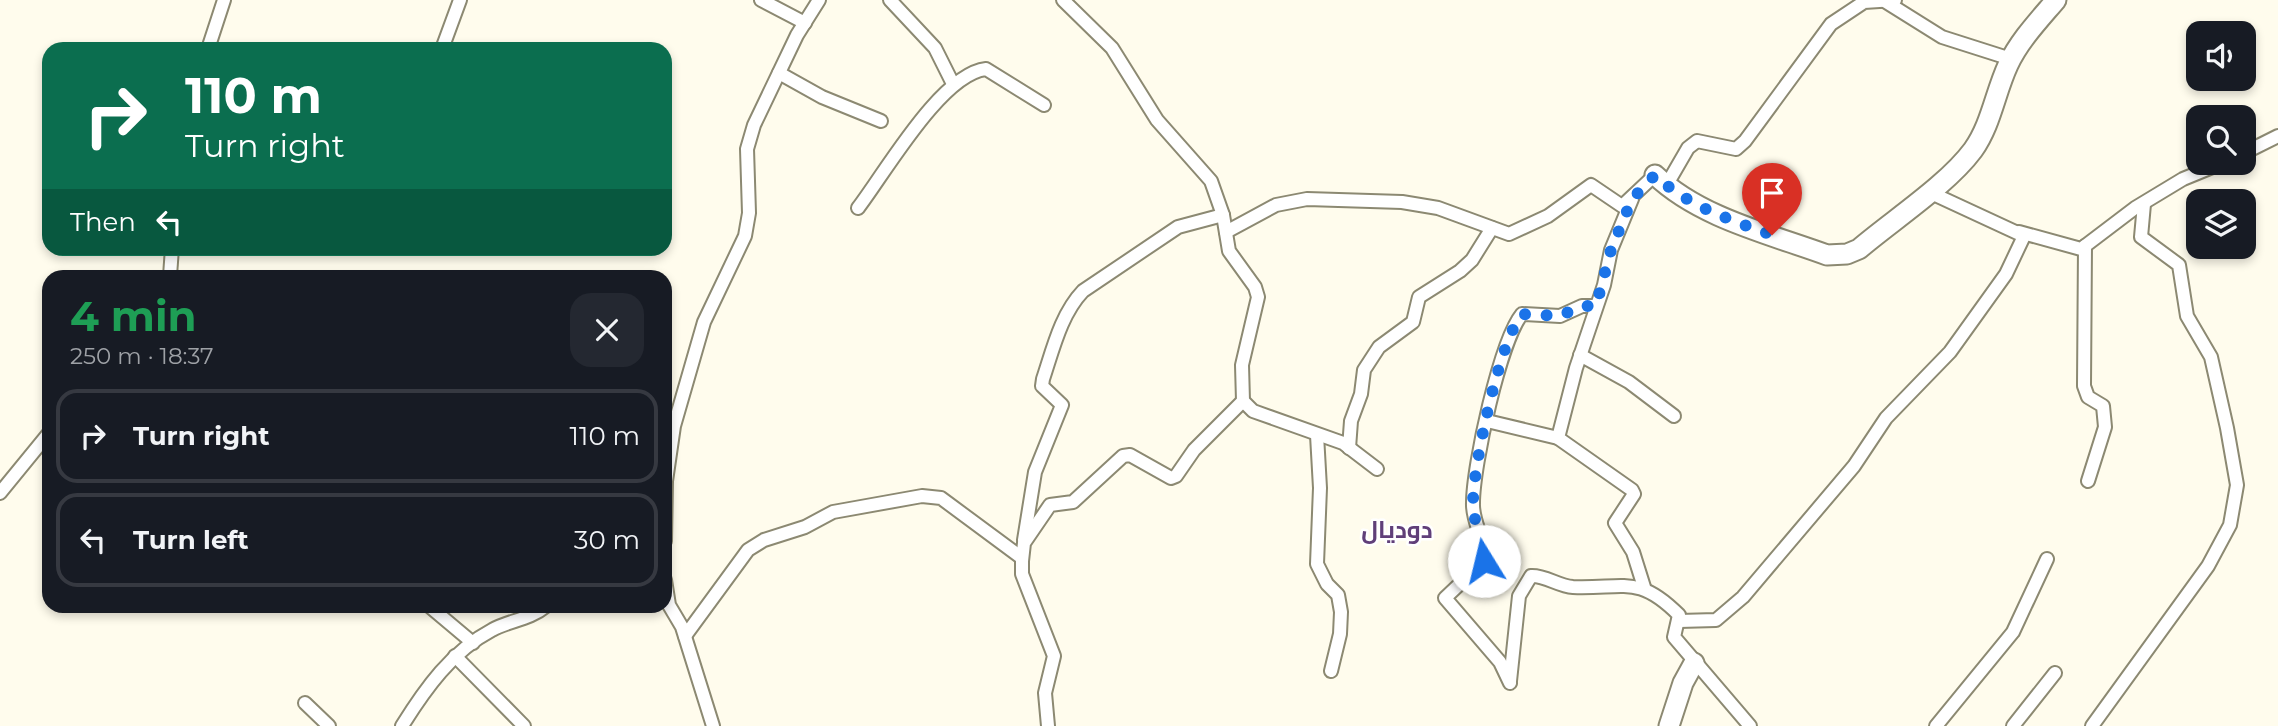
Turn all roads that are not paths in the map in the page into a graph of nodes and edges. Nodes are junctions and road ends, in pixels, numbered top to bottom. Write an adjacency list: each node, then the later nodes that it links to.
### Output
1 (224, 0): 10 (street)
2 (460, 0): 11 (street)
3 (761, 0): 9 (street)
4 (819, 0): 9 (street)
5 (890, 0): 14 (street)
6 (1063, 0): 25 (street)
7 (2056, 0): 12 (street)
8 (1891, 1): 12 (street); 20 (street)
9 (805, 23): 13 (street)
10 (210, 42)
11 (445, 42)
12 (2011, 59): 21 (street)
13 (779, 73): 16 (street); 37 (street)
14 (953, 85): 15 (street); 24 (street)
15 (1044, 105)
16 (881, 121)
17 (2278, 136): 18 (street)
18 (2256, 147)
19 (2194, 175): 23 (street)
20 (1661, 180): 21 (street); 22 (street)
21 (1929, 191): 28 (street)
22 (1632, 199): 26 (street); 30 (street)
23 (2144, 204): 29 (street); 67 (street)
24 (858, 208)
25 (1223, 215): 27 (street); 43 (street)
26 (1492, 228): 27 (street); 39 (street)
27 (1226, 232): 32 (street)
28 (2018, 232): 29 (street); 50 (street)
29 (2085, 246): 41 (street)
30 (1596, 306): 31 (street); 34 (street)
31 (1580, 355): 33 (street); 36 (street)
32 (1243, 401): 35 (street); 43 (street)
33 (1674, 416)
34 (1487, 421): 36 (street); 46 (street)
35 (1317, 435): 39 (street); 55 (street)
36 (1558, 438): 46 (street)
37 (672, 440)
38 (42, 442): 42 (street)
39 (1349, 448): 40 (street)
40 (1377, 469)
41 (2088, 481)
42 (0, 493)
43 (1024, 543): 44 (street)
44 (1022, 558): 51 (street); 62 (street)
45 (2046, 559): 65 (street)
46 (1644, 587): 50 (street)
47 (672, 609): 51 (street)
48 (437, 613): 52 (street)
49 (534, 613): 52 (street)
50 (1679, 621): 54 (street)
51 (685, 636): 61 (street)
52 (473, 643): 53 (street)
53 (455, 656): 59 (street); 60 (street)
54 (1694, 663): 63 (street); 64 (street)
55 (1331, 670)
56 (2055, 673): 66 (street)
57 (305, 703): 58 (street)
58 (329, 726)
59 (402, 726)
60 (524, 726)
61 (713, 726)
62 (1048, 726)
63 (1669, 726)
64 (1750, 726)
65 (1936, 726)
66 (2013, 726)
67 (2092, 726)

